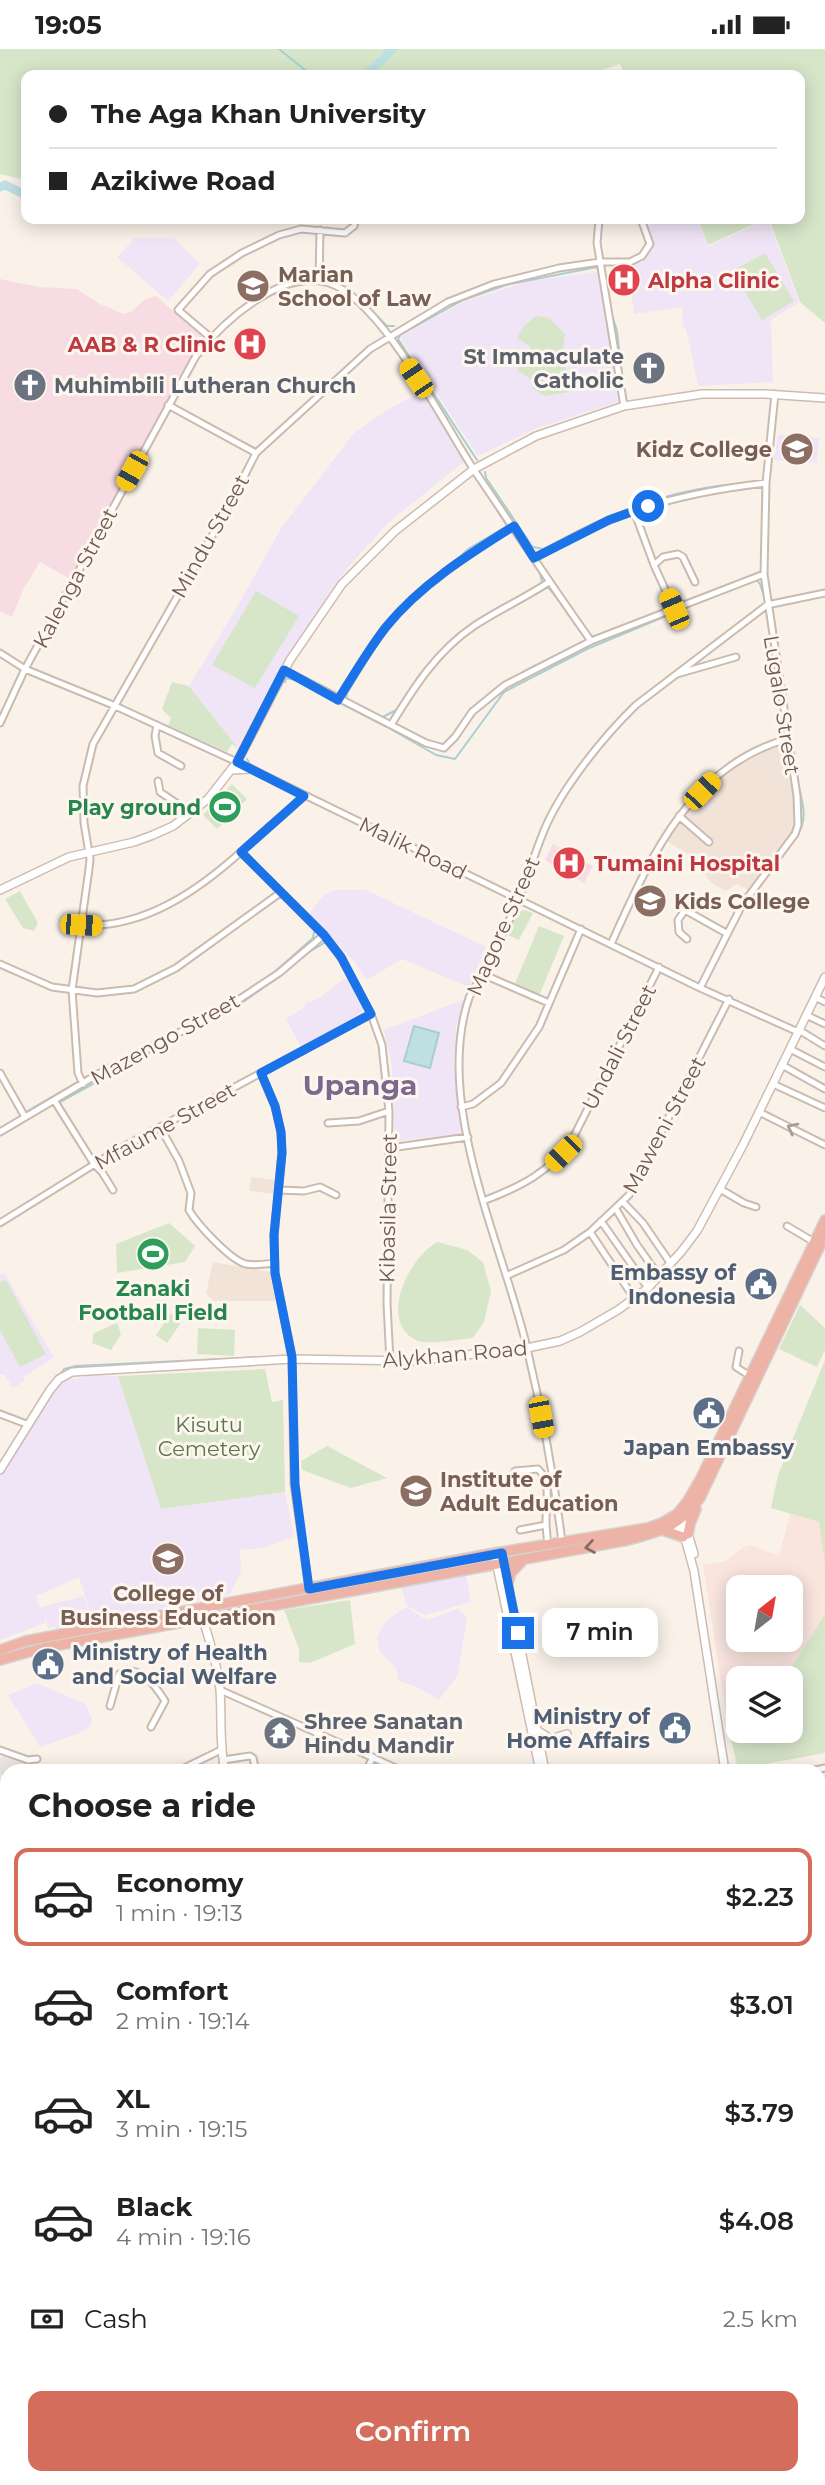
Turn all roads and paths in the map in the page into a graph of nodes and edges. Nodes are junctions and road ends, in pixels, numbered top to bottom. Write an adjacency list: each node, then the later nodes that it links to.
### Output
1 (355, 224): 4 (street)
2 (599, 224): 5 (street)
3 (643, 224): 5 (street, Mindu Street)
4 (320, 230): 6 (street); 8 (street)
5 (600, 262): 7 (street, Mindu Street); 12 (street)
6 (319, 281): 7 (street); 8 (street, Kalenga Street)
7 (389, 337): 13 (street, Mindu Street); 14 (street)
8 (211, 338): 11 (street, Kalenga Street)
9 (775, 394): 10 (street); 12 (street); 15 (street, Lugalo Street)
10 (825, 398)
11 (168, 405): 13 (street); 29 (street, Kalenga Street)
12 (624, 406): 14 (street)
13 (256, 453): 33 (street, Mindu Street)
14 (474, 469): 17 (street); 30 (street)
15 (766, 483): 16 (street); 20 (street, Lugalo Street)
16 (634, 511): 18 (street); 19 (street)
17 (514, 526): 18 (street); 32 (street)
18 (534, 558): 21 (street)
19 (654, 565): 22 (street); 25 (street)
20 (764, 574): 24 (street, Lugalo Street); 25 (street)
21 (549, 582): 26 (street); 36 (street)
22 (695, 583)
23 (825, 593): 24 (street)
24 (767, 605): 31 (street, Magore Street); 37 (street, Lugalo Street)
25 (674, 609): 26 (street)
26 (591, 641): 36 (street)
27 (0, 653): 29 (street)
28 (736, 657): 31 (street)
29 (26, 669): 33 (street); 34 (street, Kalenga Street)
30 (284, 670): 32 (street); 39 (street)
31 (674, 675): 50 (street, Magore Street)
32 (338, 700): 36 (street)
33 (113, 705): 35 (street); 46 (street, Mindu Street)
34 (0, 723)
35 (157, 725): 38 (street); 39 (street)
36 (391, 725)
37 (787, 739): 44 (street); 53 (street, Lugalo Street)
38 (181, 766)
39 (234, 766): 40 (street); 43 (street)
40 (251, 769): 42 (street, Malik Road)
41 (158, 781): 43 (street)
42 (304, 796): 47 (street); 50 (street, Malik Road)
43 (191, 813): 46 (street)
44 (679, 816): 45 (street); 56 (street)
45 (709, 842)
46 (89, 851): 48 (street); 51 (street, Mindu Street)
47 (241, 852): 49 (street, Kibasila Street); 51 (street)
48 (0, 890)
49 (280, 893): 54 (street, Kibasila Street); 62 (street)
50 (519, 898): 52 (street, Malik Road); 59 (street, Magore Street)
51 (81, 925): 62 (street, Mindu Street)
52 (580, 929): 56 (street, Malik Road); 66 (street)
53 (726, 933): 55 (street); 61 (street, Lugalo Street)
54 (324, 935): 67 (street, Kibasila Street); 77 (street, Mazengo Street)
55 (687, 939)
56 (611, 944): 58 (street, Malik Road)
57 (0, 964): 62 (street)
58 (659, 967): 61 (street, Malik Road); 97 (street, Undali Street)
59 (482, 974): 66 (street); 81 (street, Magore Street)
60 (824, 980): 63 (street, Alykhan Road)
61 (700, 988): 64 (street, Malik Road)
62 (72, 990): 77 (street, Mindu Street)
63 (815, 997): 65 (street); 68 (street, Alykhan Road)
64 (729, 999): 70 (street, Malik Road); 98 (street, Maweni Street)
65 (825, 1002)
66 (549, 1003): 81 (street)
67 (371, 1014): 76 (street, Mfaume Street); 83 (street, Kibasila Street)
68 (806, 1015): 69 (street); 70 (street, Alykhan Road)
69 (825, 1024)
70 (799, 1031): 71 (street, Malik Road); 72 (street, Alykhan Road)
71 (825, 1046)
72 (790, 1049): 73 (street, Alykhan Road); 74 (street)
73 (782, 1065): 78 (street, Alykhan Road); 79 (street)
74 (825, 1066)
75 (0, 1073): 85 (street)
76 (261, 1073): 87 (street, Mfaume Street); 95 (street)
77 (83, 1084): 80 (street, Mazengo Street)
78 (773, 1084): 82 (street); 84 (street, Alykhan Road)
79 (825, 1089)
80 (54, 1100): 85 (street, Mazengo Street); 92 (street)
81 (461, 1107): 89 (street, Magore Street)
82 (825, 1108)
83 (389, 1111): 86 (street); 91 (street, Kibasila Street)
84 (759, 1112): 90 (street, one-way to 84); 93 (street, Alykhan Road)
85 (25, 1117): 88 (street, Mazengo Street)
86 (328, 1123)
87 (160, 1127): 92 (street, Mfaume Street); 108 (street)
88 (0, 1132)
89 (468, 1137): 91 (street); 97 (street, Magore Street)
90 (825, 1145)
91 (390, 1148): 117 (street, Kibasila Street)
92 (94, 1164): 94 (street); 103 (street, Mfaume Street)
93 (720, 1189): 99 (street); 109 (street, Alykhan Road)
94 (113, 1190)
95 (279, 1190): 96 (street); 108 (street)
96 (336, 1195)
97 (483, 1201): 110 (street, Magore Street)
98 (623, 1202): 100 (street, Maweni Street); 109 (street)
99 (756, 1207)
100 (616, 1209): 102 (street, Maweni Street); 111 (street)
101 (825, 1220): 107 (highway)
102 (601, 1221): 105 (street, Maweni Street); 112 (street)
103 (0, 1223)
104 (787, 1226): 107 (street)
105 (590, 1232): 110 (street, Maweni Street); 113 (street)
106 (825, 1235): 123 (highway)
107 (814, 1242): 118 (highway)
108 (275, 1263): 116 (street)
109 (671, 1265): 111 (street, Alykhan Road)
110 (506, 1276): 114 (street, Magore Street)
111 (659, 1276): 112 (street, Alykhan Road)
112 (648, 1288): 113 (street, Alykhan Road)
113 (634, 1298): 114 (street, Alykhan Road)
114 (527, 1348): 117 (street, Alykhan Road); 129 (street, Magore Street)
115 (739, 1351): 118 (street)
116 (292, 1359): 117 (street, Alykhan Road); 120 (street, Alykhan Road); 134 (street)
117 (390, 1362)
118 (750, 1376): 124 (highway)
119 (0, 1414): 120 (street)
120 (29, 1425): 121 (street, Alykhan Road)
121 (0, 1469)
122 (515, 1471): 125 (street)
123 (700, 1498): 124 (highway); 128 (highway)
124 (677, 1519): 127 (highway); 128 (street); 129 (highway)
125 (546, 1525): 126 (street); 130 (street)
126 (520, 1530)
127 (662, 1530): 128 (highway); 131 (highway, one-way to 131)
128 (686, 1535): 155 (street)
129 (562, 1542): 130 (highway)
130 (548, 1545): 132 (highway)
131 (525, 1557): 132 (highway); 133 (highway)
132 (499, 1558): 133 (street); 134 (highway); 135 (highway); 153 (street)
133 (508, 1583): 141 (street)
134 (309, 1589): 135 (highway)
135 (201, 1614): 136 (highway); 137 (highway); 138 (street)
136 (2, 1648)
137 (0, 1660)
138 (220, 1690): 144 (street); 145 (street)
139 (110, 1706): 140 (street)
140 (151, 1727)
141 (537, 1731): 142 (street); 154 (street)
142 (567, 1734)
143 (0, 1750): 146 (street)
144 (221, 1750): 147 (street); 148 (street)
145 (373, 1757): 151 (street); 152 (street)
146 (37, 1759)
147 (223, 1760): 149 (street); 150 (street)
148 (192, 1764)
149 (224, 1764)
150 (254, 1764)
151 (370, 1764)
152 (388, 1764)
153 (542, 1764)
154 (542, 1764)
155 (723, 1764)

